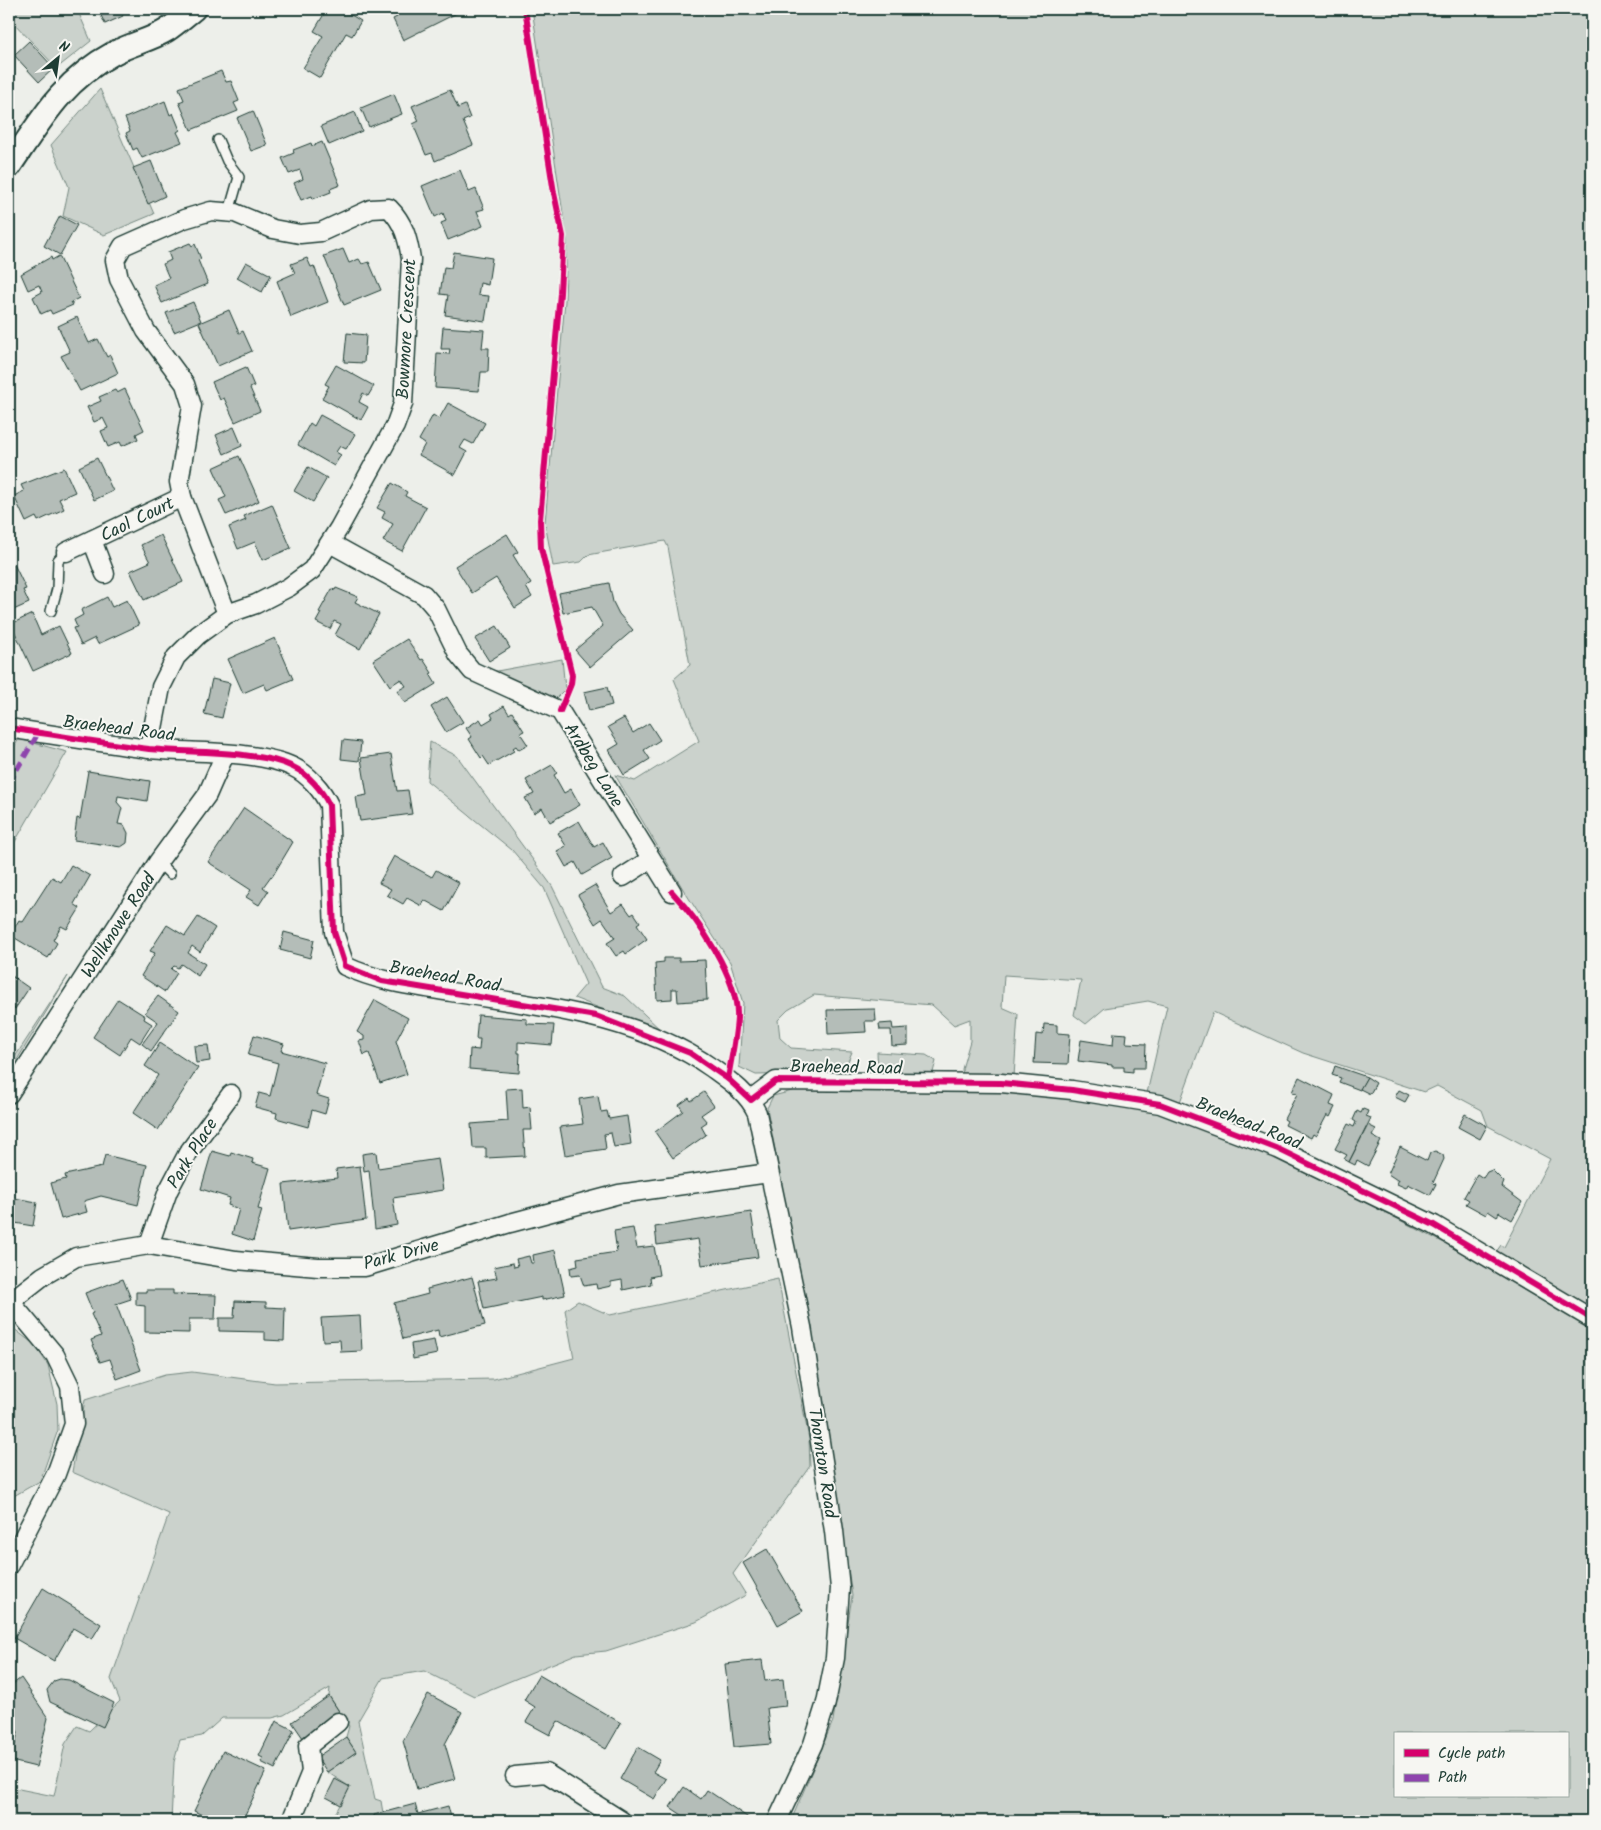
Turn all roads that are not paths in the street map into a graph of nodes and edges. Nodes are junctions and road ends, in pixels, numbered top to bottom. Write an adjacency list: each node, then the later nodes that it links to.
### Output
1 (194, 9): 3 (street)
2 (218, 140): 4 (lane)
3 (9, 167)
4 (229, 212): 5 (street, Bowmore Crescent); 7 (street, Bowmore Crescent)
5 (182, 497): 6 (street, Caol Court); 11 (street, Bowmore Crescent)
6 (92, 540): 8 (street, Caol Court); 9 (street, Caol Court)
7 (330, 543): 11 (street, Bowmore Crescent); 15 (street, Ardbeg Lane)
8 (66, 552): 10 (lane)
9 (106, 574)
10 (51, 610)
11 (227, 614): 13 (street, Bowmore Crescent)
12 (9, 728): 13 (street, Braehead Road)
13 (149, 749): 14 (street, Braehead Road)
14 (224, 754): 18 (street, Wellknowe Road); 20 (street, Braehead Road)
15 (650, 859): 16 (street); 17 (street, Ardbeg Lane)
16 (623, 877)
17 (672, 892)
18 (9, 1094)
19 (232, 1094): 22 (street, Park Place)
20 (751, 1100): 21 (street, Thornton Road); 24 (street, Braehead Road)
21 (769, 1173): 22 (street, Park Drive); 30 (street, Thornton Road)
22 (150, 1245): 23 (street, Park Drive)
23 (10, 1301): 25 (street)
24 (1592, 1320)
25 (9, 1564)
26 (338, 1722): 28 (street)
27 (516, 1776): 29 (street)
28 (291, 1821)
29 (622, 1821)
30 (778, 1821)

